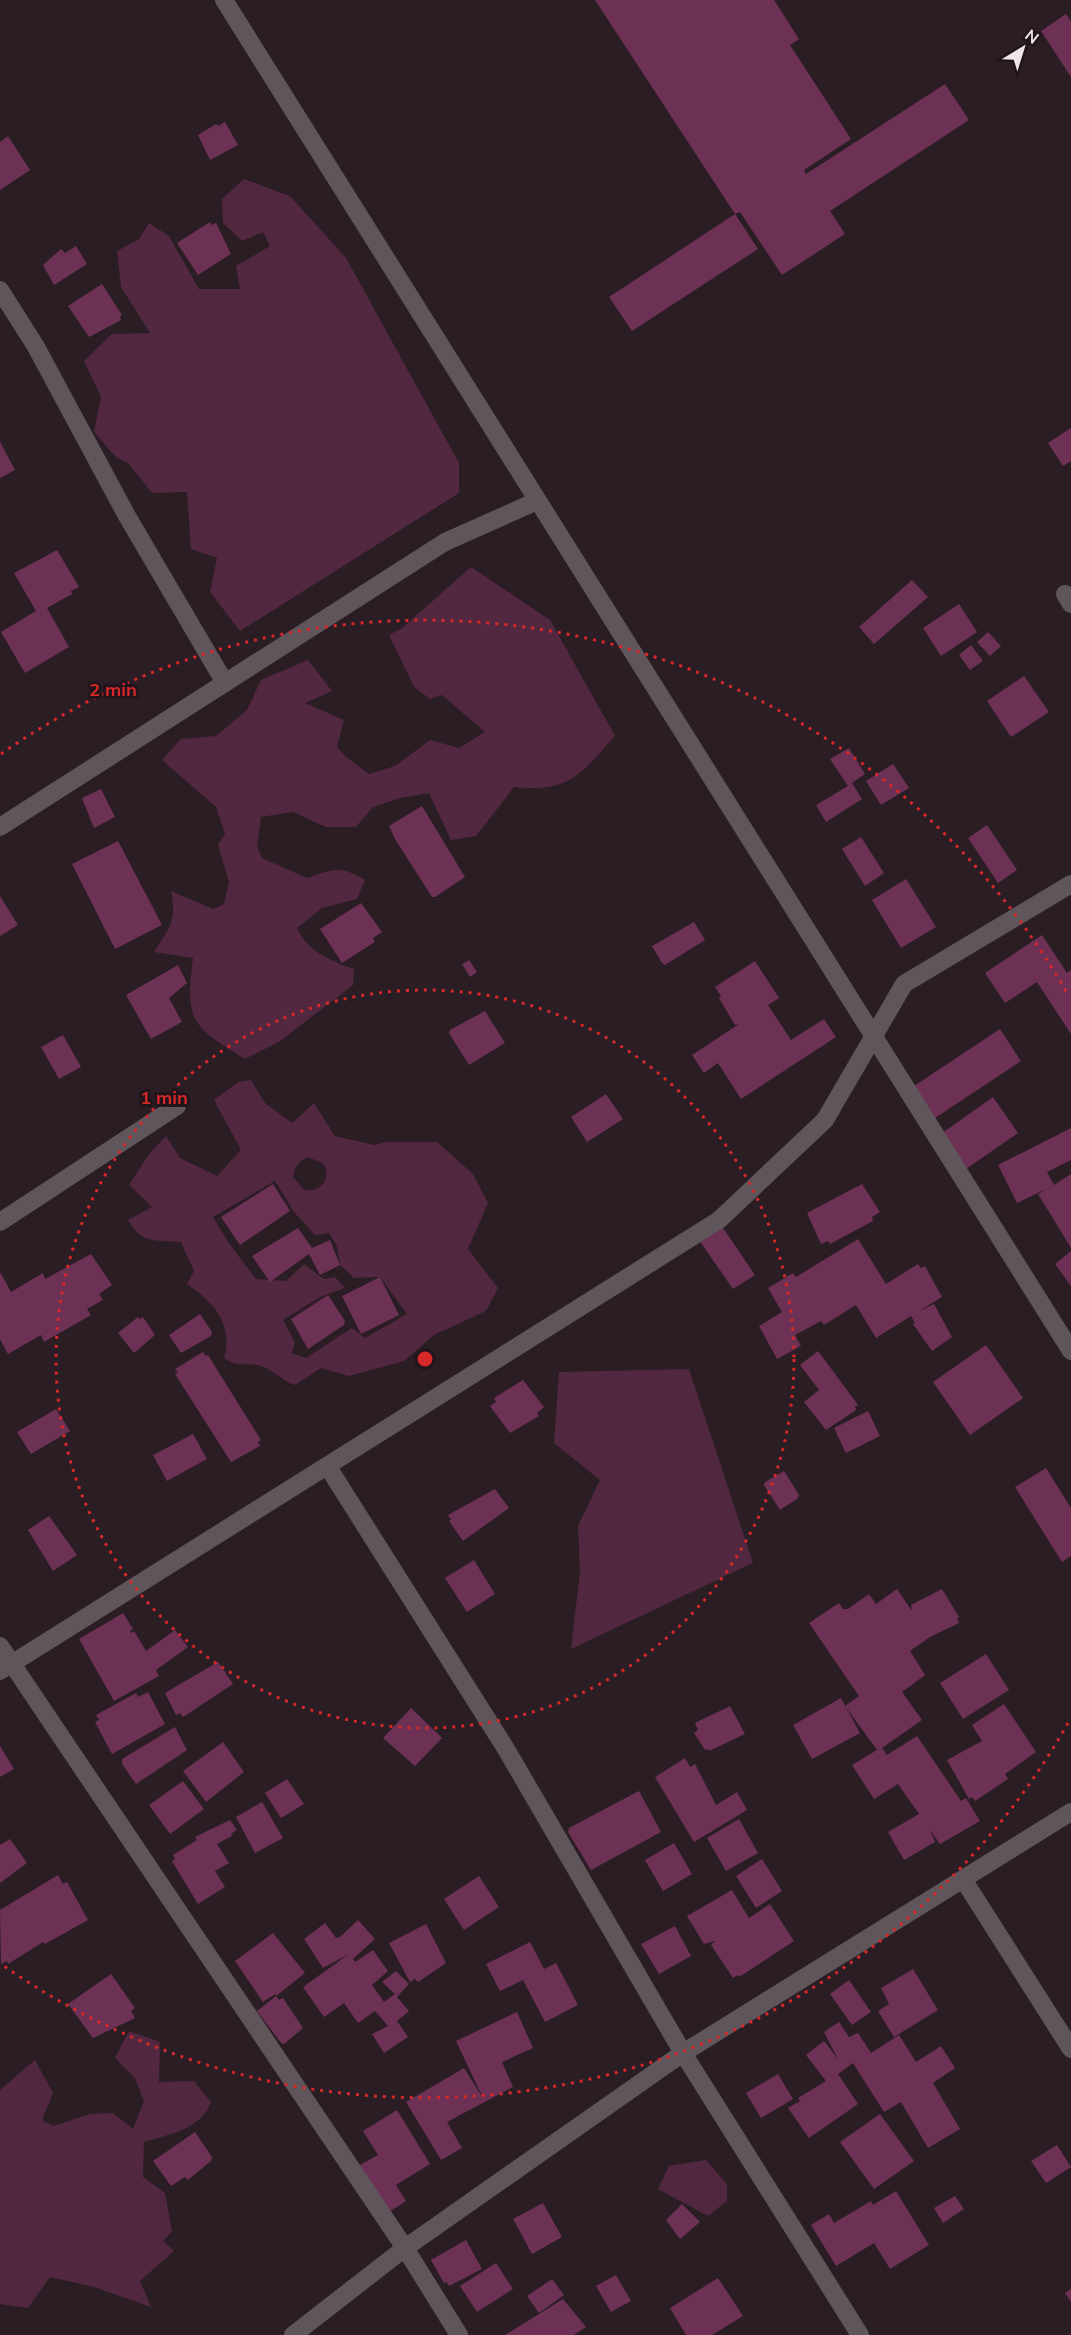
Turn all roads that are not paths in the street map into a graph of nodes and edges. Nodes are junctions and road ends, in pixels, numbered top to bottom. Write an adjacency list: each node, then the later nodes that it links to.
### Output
1 (224, 0): 3 (street)
2 (0, 290): 4 (street)
3 (537, 501): 4 (street); 7 (street)
4 (225, 682): 5 (street)
5 (0, 827)
6 (1071, 884): 7 (street)
7 (873, 1036): 10 (street); 11 (street)
8 (177, 1106): 9 (street)
9 (0, 1222)
10 (1071, 1352)
11 (328, 1467): 13 (street); 17 (street)
12 (0, 1646): 13 (street)
13 (5, 1668): 18 (street)
14 (1071, 1812): 15 (street)
15 (963, 1879): 16 (street); 17 (street)
16 (1071, 2049)
17 (684, 2053): 18 (street); 21 (street)
18 (405, 2248): 19 (street); 20 (street)
19 (293, 2335)
20 (459, 2335)
21 (860, 2335)

